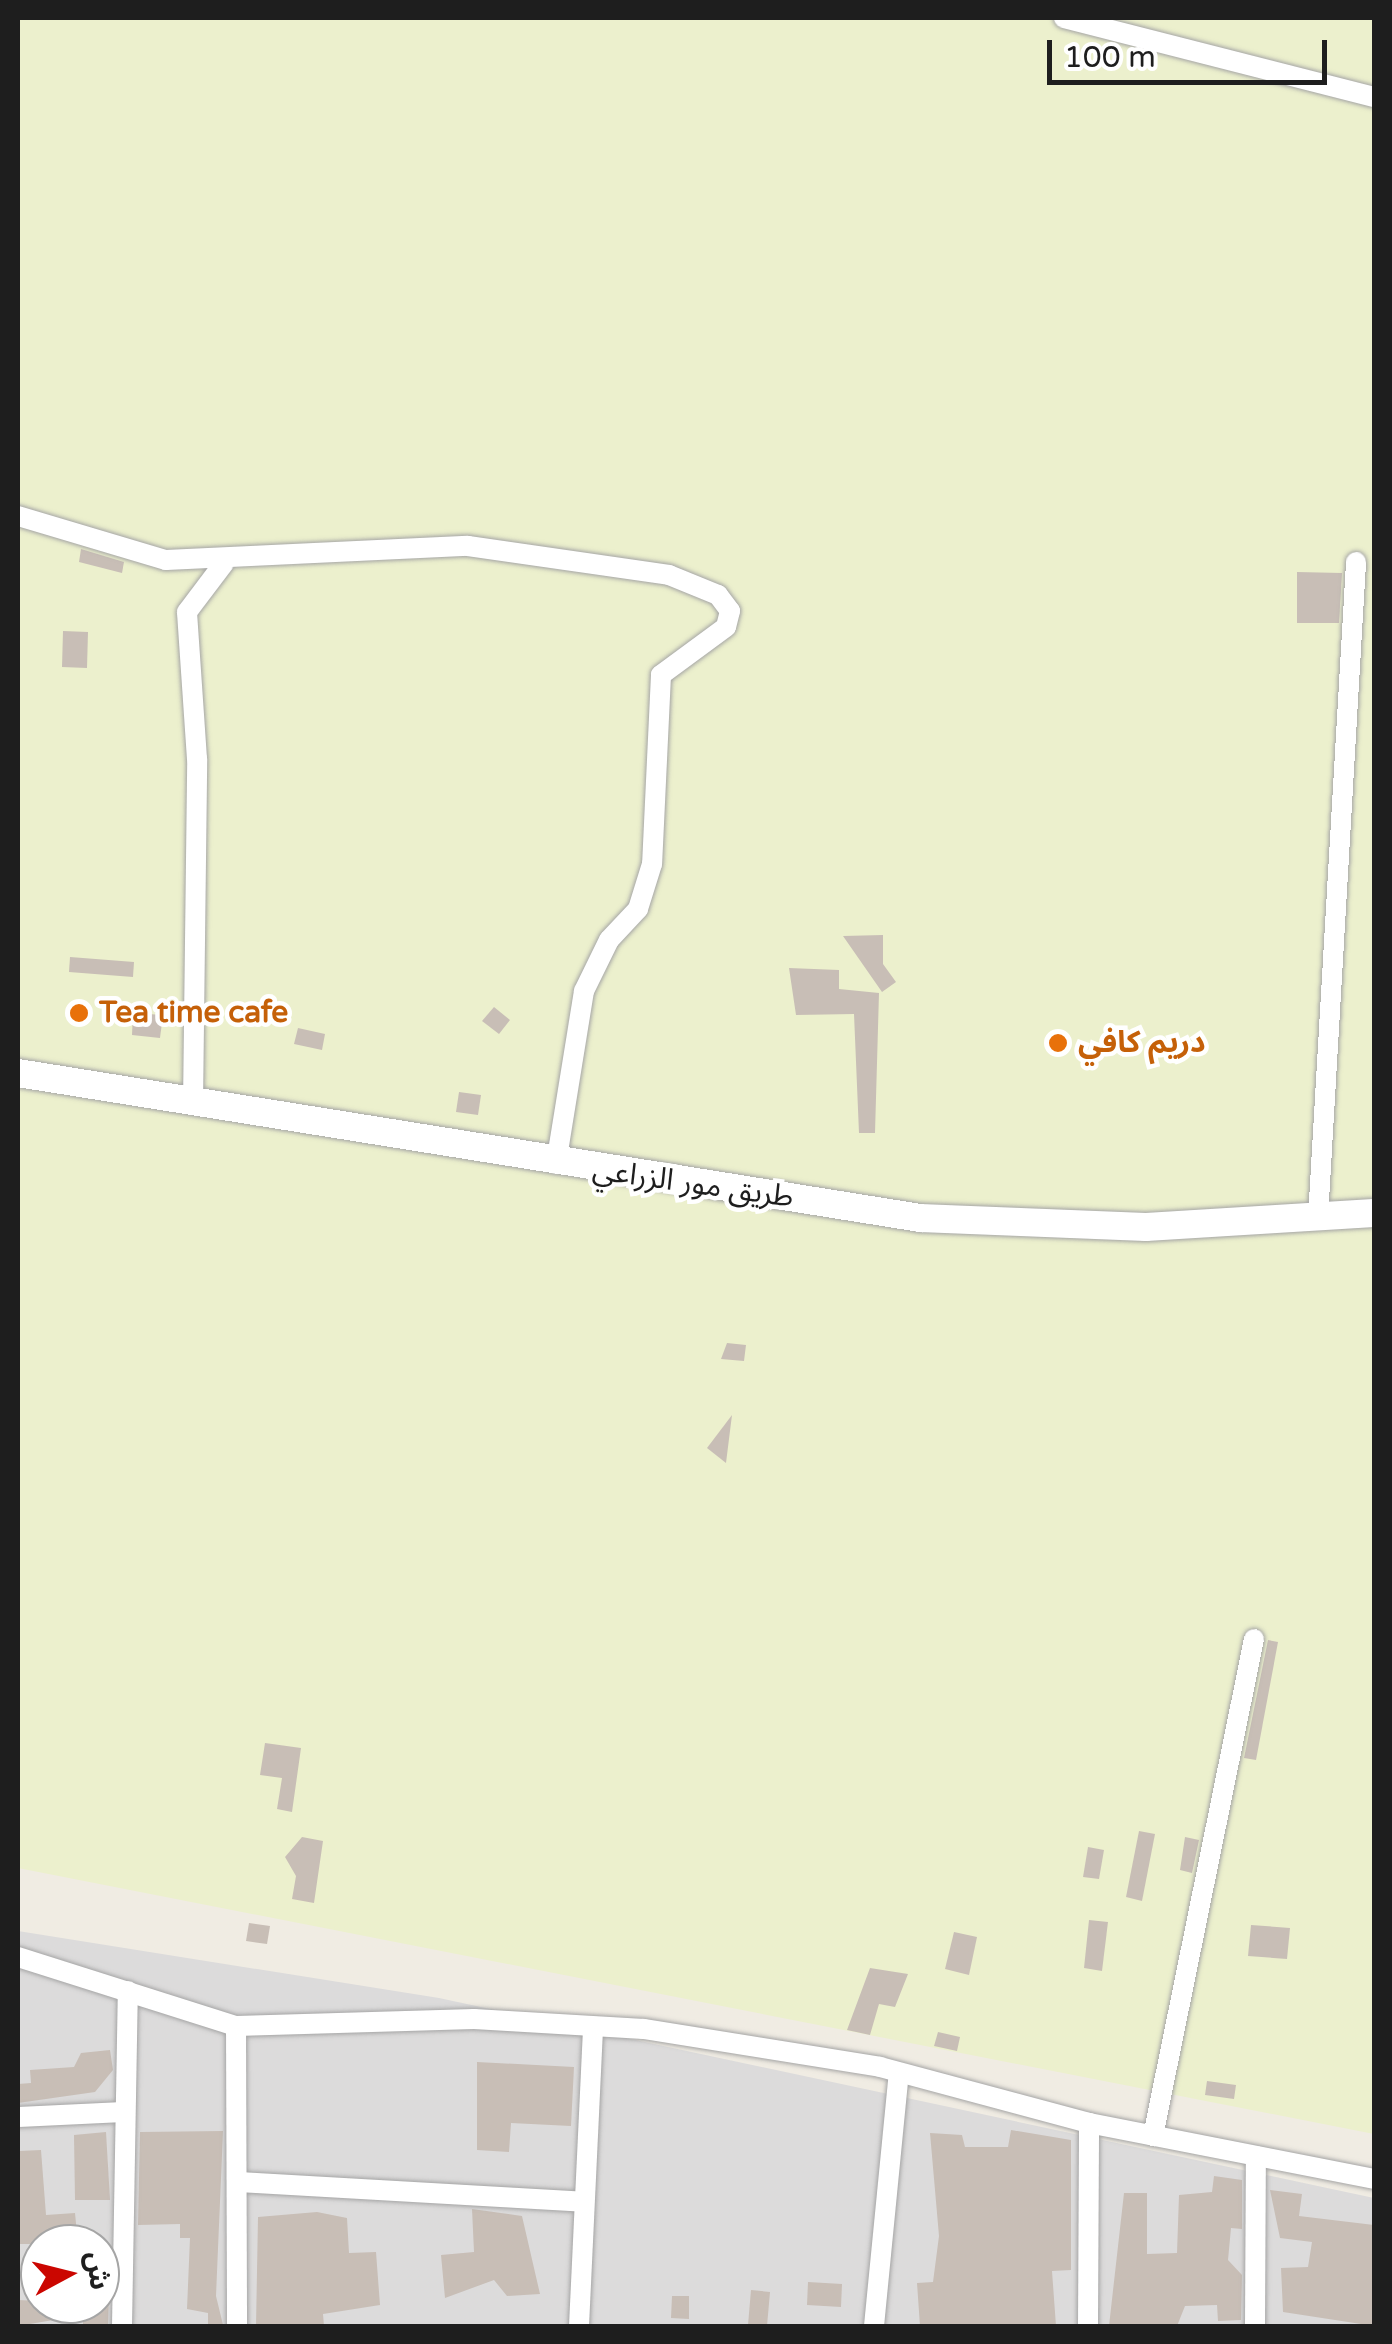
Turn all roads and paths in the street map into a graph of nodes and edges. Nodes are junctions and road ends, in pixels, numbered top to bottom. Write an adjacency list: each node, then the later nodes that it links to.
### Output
1 (1064, 18): 2 (street)
2 (1374, 97)
3 (18, 516): 5 (street)
4 (1356, 562): 10 (street)
5 (224, 563): 7 (street); 8 (street)
6 (18, 1074): 7 (street, طريق مور الزراعي)
7 (193, 1105): 8 (street, طريق مور الزراعي)
8 (556, 1164): 10 (street, طريق مور الزراعي)
9 (1374, 1213): 10 (street, طريق مور الزراعي)
10 (1318, 1218)
11 (1254, 1639): 20 (street)
12 (18, 1957): 13 (street)
13 (128, 1991): 14 (street); 17 (street)
14 (236, 2026): 15 (street); 23 (street)
15 (593, 2029): 16 (street); 24 (street)
16 (900, 2074): 19 (street); 28 (street)
17 (124, 2112): 18 (street); 25 (street)
18 (18, 2117)
19 (1088, 2124): 20 (street); 29 (street)
20 (1154, 2136): 21 (street)
21 (1256, 2156): 22 (street); 30 (street)
22 (1374, 2179)
23 (240, 2182): 24 (street); 26 (street)
24 (582, 2202): 27 (street)
25 (122, 2326)
26 (237, 2326)
27 (579, 2326)
28 (874, 2326)
29 (1088, 2326)
30 (1255, 2326)

